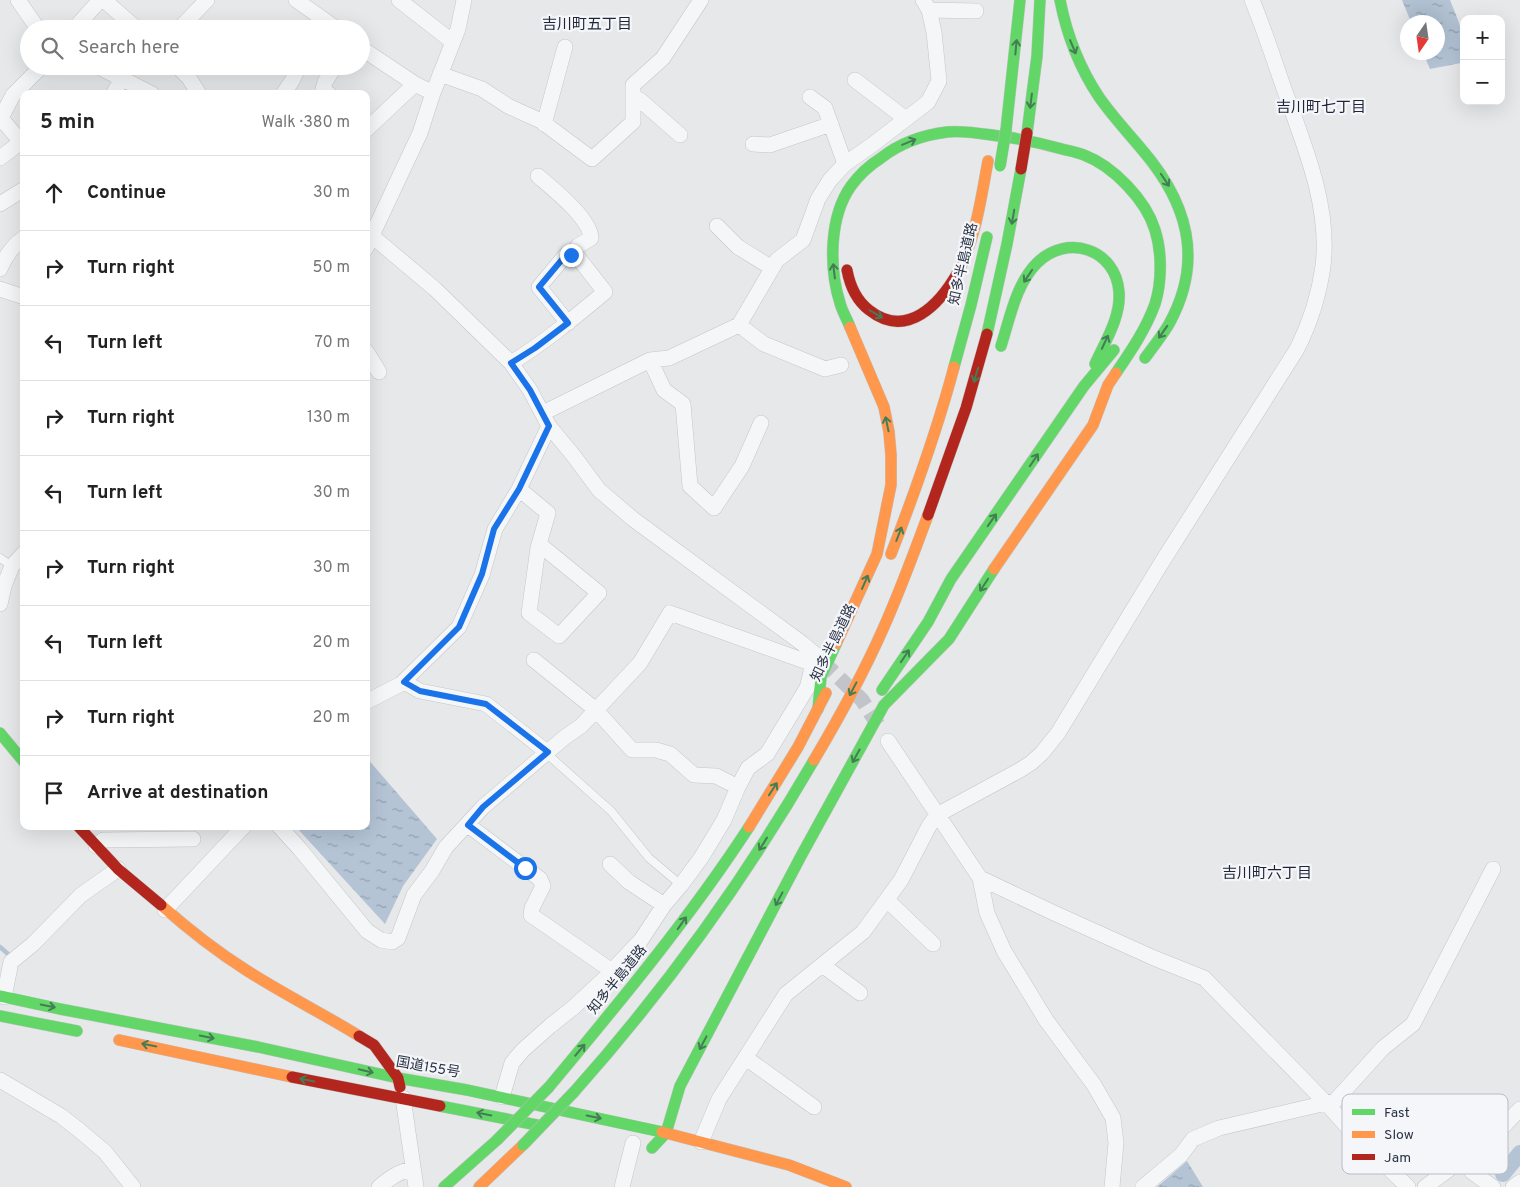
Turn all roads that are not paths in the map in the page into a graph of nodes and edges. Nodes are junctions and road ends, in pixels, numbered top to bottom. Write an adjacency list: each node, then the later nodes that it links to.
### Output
1 (18, 0): 14 (street)
2 (102, 0): 15 (street); 16 (street)
3 (207, 0): 17 (street)
4 (399, 0): 19 (street)
5 (464, 0): 19 (street)
6 (701, 0): 38 (street)
7 (1020, 0): 54 (main road, one-way to 7, bridge)
8 (1040, 0): 92 (main road, one-way to 92, bridge)
9 (1060, 0): 77 (main road, one-way to 77)
10 (1252, 0): 104 (street)
11 (302, 2): 18 (street)
12 (926, 5): 13 (street); 41 (street)
13 (976, 11)
14 (32, 20)
15 (83, 20)
16 (126, 20)
17 (188, 20)
18 (314, 20)
19 (453, 40): 22 (street)
20 (565, 47): 42 (street)
21 (370, 54): 30 (street)
22 (440, 74): 37 (street); 42 (street)
23 (33, 75): 40 (street)
24 (114, 75): 28 (street)
25 (185, 75): 34 (street)
26 (295, 75): 35 (street)
27 (329, 75): 36 (street)
28 (122, 79): 32 (street); 33 (street)
29 (855, 80): 41 (street)
30 (415, 84): 37 (street); 43 (street)
31 (546, 88): 42 (street)
32 (115, 90)
33 (144, 90)
34 (197, 90)
35 (286, 90)
36 (324, 90)
37 (433, 93): 60 (street)
38 (633, 97): 42 (street); 46 (street)
39 (810, 97): 44 (street)
40 (0, 118): 47 (street)
41 (906, 119): 53 (street)
42 (541, 122)
43 (370, 124)
44 (831, 124): 49 (street); 53 (street)
45 (993, 128): 50 (main road)
46 (680, 135)
47 (20, 140)
48 (20, 143): 52 (street)
49 (753, 144)
50 (990, 152): 51 (main road); 64 (main road, one-way to 50)
51 (1036, 155)
52 (0, 158)
53 (845, 164): 65 (street)
54 (999, 171)
55 (538, 176): 63 (street)
56 (20, 192): 57 (street)
57 (0, 204)
58 (717, 226): 65 (street)
59 (989, 227): 86 (main road, 知多半島道路, one-way to 59)
60 (370, 234)
61 (20, 240): 66 (street)
62 (370, 240): 75 (street)
63 (571, 255): 69 (street); 69 (street)
64 (846, 256)
65 (772, 268): 70 (street)
66 (0, 269)
67 (0, 288): 68 (street)
68 (20, 296)
69 (568, 323): 75 (street)
70 (739, 325): 74 (street); 76 (street)
71 (1122, 340): 79 (main road)
72 (370, 357): 78 (street)
73 (997, 359): 79 (main road, one-way to 73)
74 (650, 360): 81 (street); 82 (street)
75 (511, 363): 81 (street)
76 (841, 365)
77 (1140, 366)
78 (379, 372)
79 (1084, 386): 102 (main road, one-way to 79)
80 (1107, 413): 83 (main road)
81 (546, 420): 84 (street); 91 (street)
82 (761, 423)
83 (1093, 425): 96 (main road, one-way to 83); 141 (main road, one-way to 141)
84 (519, 489): 85 (street); 93 (street)
85 (539, 544): 85 (street)
86 (888, 562)
87 (12, 565): 89 (street)
88 (909, 597): 92 (main road)
89 (0, 604)
90 (534, 660): 97 (street)
91 (813, 664): 97 (street); 103 (street)
92 (863, 670): 155 (main road, one-way to 155, bridge)
93 (404, 682): 95 (street); 101 (street)
94 (831, 683): 96 (main road, 知多半島道路)
95 (370, 700)
96 (818, 709): 154 (main road, 知多半島道路, one-way to 96, bridge)
97 (596, 710): 101 (street); 103 (street)
98 (0, 733): 100 (main road)
99 (888, 741): 104 (street)
100 (18, 743)
101 (547, 752): 105 (street); 116 (lane)
102 (836, 770)
103 (738, 787): 116 (street)
104 (937, 815): 115 (street); 117 (street)
105 (468, 825): 108 (street); 123 (street)
106 (82, 830): 111 (main road)
107 (240, 830): 119 (street)
108 (283, 830)
109 (148, 833): 110 (street); 111 (street)
110 (193, 839)
111 (96, 846): 113 (main road)
112 (610, 864): 118 (street)
113 (118, 869): 119 (main road); 121 (street)
114 (1493, 869): 134 (street)
115 (980, 878): 134 (street); 158 (street)
116 (681, 885): 118 (street)
117 (887, 900): 120 (street); 122 (street)
118 (664, 905): 123 (street)
119 (165, 910): 130 (main road)
120 (933, 944)
121 (6, 958): 125 (street)
122 (824, 965): 124 (street); 129 (street)
123 (612, 971): 132 (street)
124 (860, 993)
125 (2, 996): 130 (main road, 国道155号, one-way to 130)
126 (0, 1016): 127 (main road)
127 (86, 1033)
128 (105, 1037): 133 (main road, one-way to 128)
129 (746, 1058): 135 (street); 143 (street)
130 (398, 1078): 132 (main road, 国道155号); 133 (main road)
131 (0, 1080): 151 (street)
132 (502, 1097): 139 (main road, 国道155号, one-way to 139)
133 (403, 1098): 140 (main road, one-way to 133); 146 (street)
134 (1327, 1104): 137 (street); 159 (street)
135 (814, 1108)
136 (1520, 1109): 138 (street)
137 (1342, 1121)
138 (1508, 1121)
139 (652, 1125): 141 (main road, 国道155号); 144 (main road)
140 (557, 1128)
141 (666, 1133): 143 (main road, 国道155号); 144 (main road)
142 (629, 1142): 144 (main road); 156 (street)
143 (701, 1142): 157 (main road, 国道155号)
144 (652, 1148): 145 (main road)
145 (669, 1152)
146 (412, 1169): 152 (street); 153 (street)
147 (1394, 1174): 160 (street)
148 (1443, 1174): 161 (street)
149 (1475, 1174): 162 (street)
150 (1520, 1182): 163 (street)
151 (133, 1187)
152 (379, 1187)
153 (416, 1187)
154 (444, 1187)
155 (478, 1187)
156 (622, 1187)
157 (846, 1187)
158 (1112, 1187)
159 (1143, 1187)
160 (1408, 1187)
161 (1426, 1187)
162 (1493, 1187)
163 (1513, 1187)

